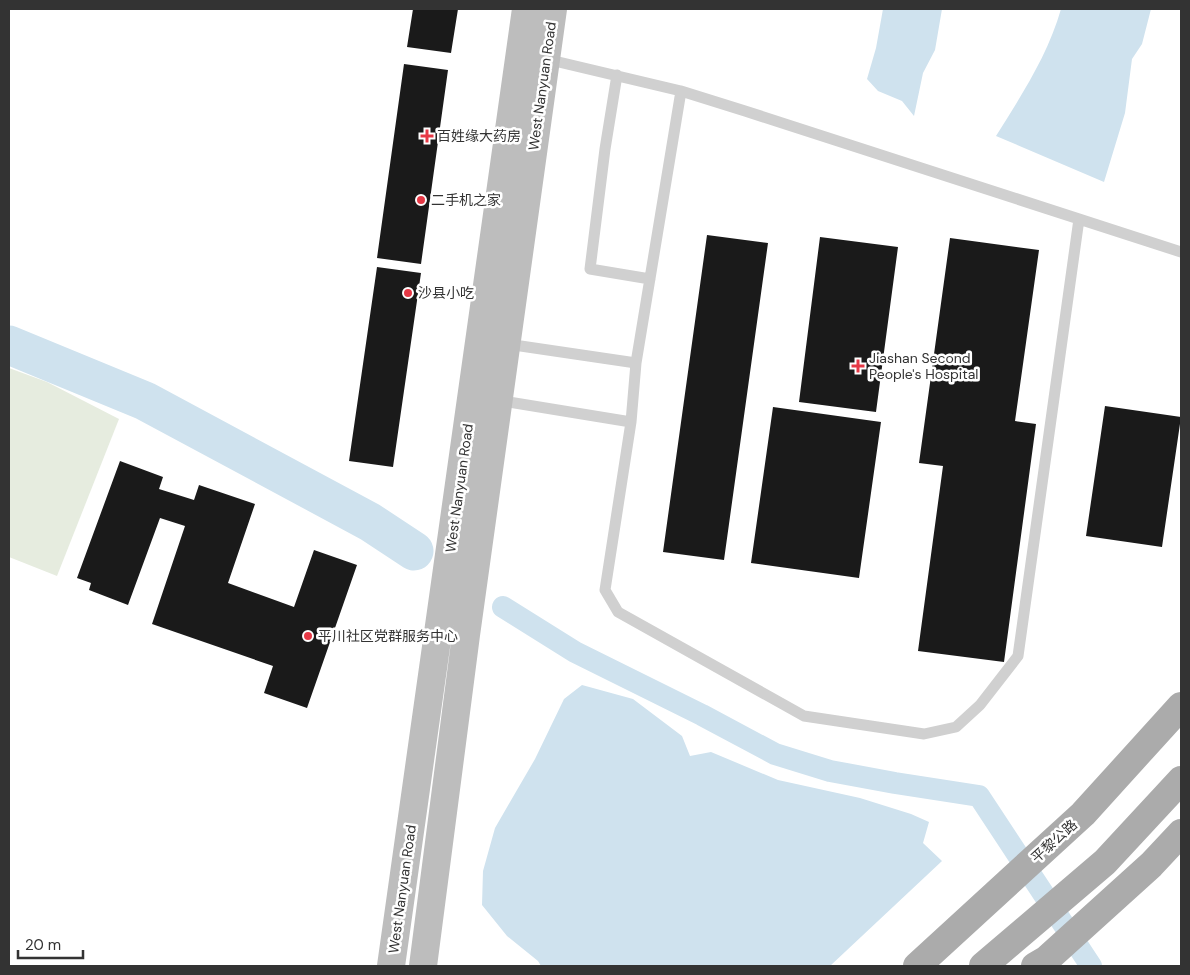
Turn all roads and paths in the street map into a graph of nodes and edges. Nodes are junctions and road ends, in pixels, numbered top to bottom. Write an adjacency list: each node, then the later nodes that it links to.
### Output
1 (526, 9): 9 (main road, West Nanyuan Road)
2 (553, 9): 3 (main road, West Nanyuan Road)
3 (546, 58): 4 (lane); 9 (main road, West Nanyuan Road)
4 (617, 75): 5 (lane); 8 (lane)
5 (681, 91): 6 (lane); 8 (lane)
6 (1079, 219): 7 (lane); 12 (lane)
7 (1181, 252)
8 (650, 279): 10 (lane)
9 (493, 341): 10 (lane); 11 (main road, West Nanyuan Road)
10 (636, 363): 12 (lane)
11 (485, 399): 12 (lane); 17 (main road, West Nanyuan Road); 18 (main road, West Nanyuan Road)
12 (631, 422)
13 (1181, 706): 19 (main road, 平黎公路)
14 (1181, 780): 20 (main road)
15 (1181, 833): 16 (main road)
16 (1041, 963)
17 (391, 966)
18 (422, 966)
19 (917, 966)
20 (984, 966)

